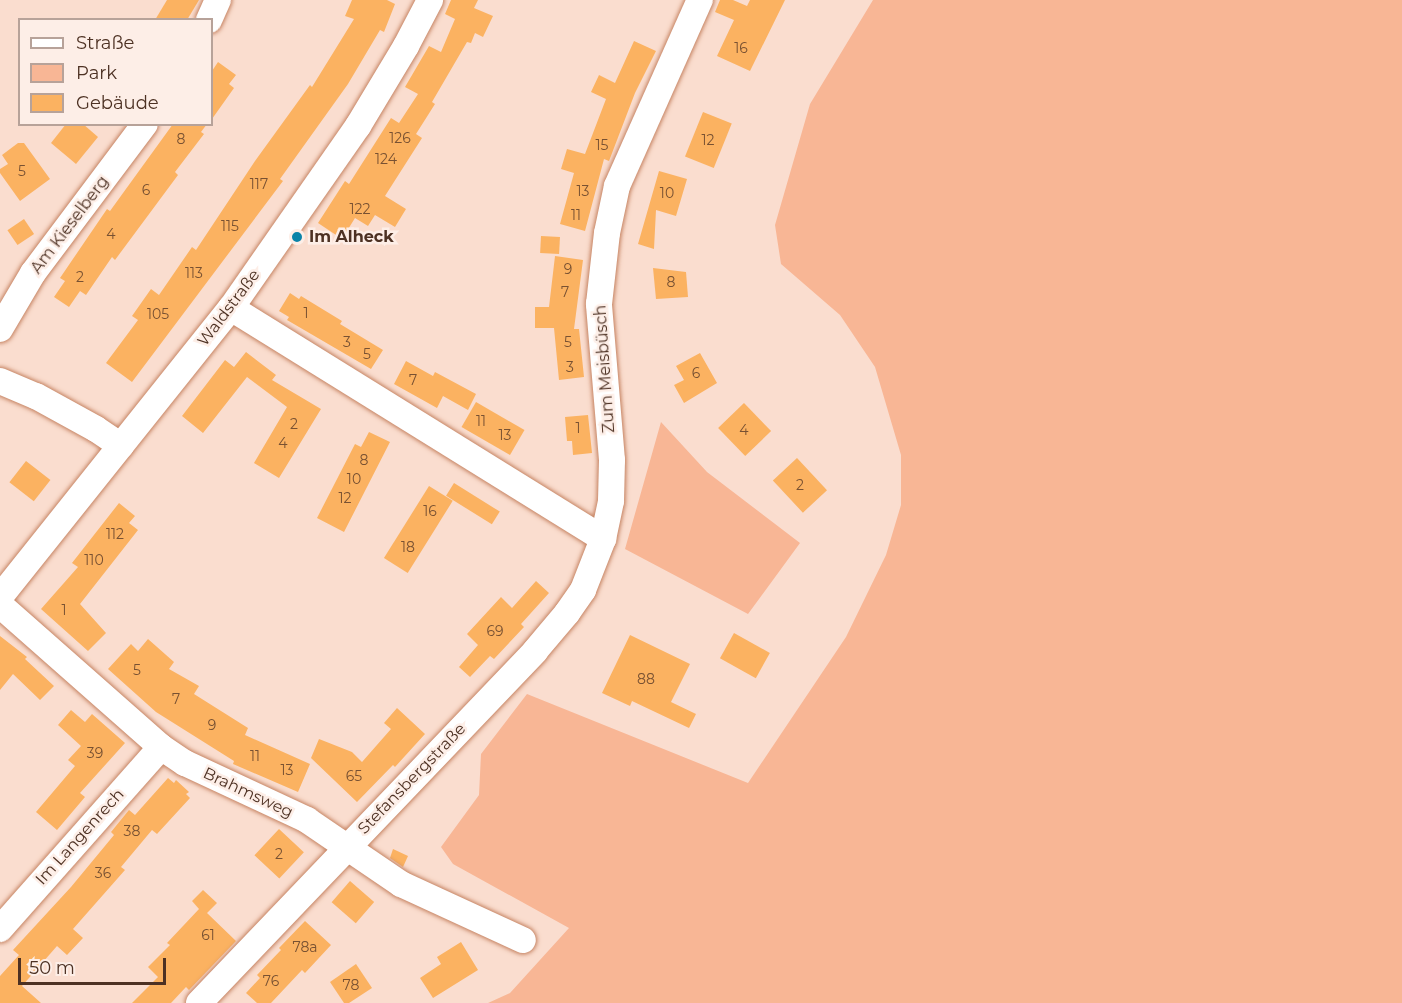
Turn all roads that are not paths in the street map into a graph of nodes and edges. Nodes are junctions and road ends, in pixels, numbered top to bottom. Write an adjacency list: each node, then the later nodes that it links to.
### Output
1 (218, 0): 4 (street)
2 (430, 0): 6 (street, Waldstraße)
3 (700, 0): 10 (street, Zum Meisbüsch)
4 (211, 18)
5 (144, 126): 7 (street, Am Kieselberg)
6 (231, 308): 9 (street, Waldstraße); 10 (street)
7 (0, 329)
8 (0, 381): 9 (street)
9 (121, 446): 11 (street, Waldstraße)
10 (603, 539): 14 (street, Stefansbergstraße)
11 (0, 597)
12 (0, 605): 13 (street, Brahmsweg)
13 (161, 747): 14 (street, Brahmsweg); 15 (street, Im Langenrech)
14 (348, 846): 16 (street, Brahmsweg); 17 (street, Stefansbergstraße)
15 (0, 929)
16 (523, 940)
17 (199, 1003)

